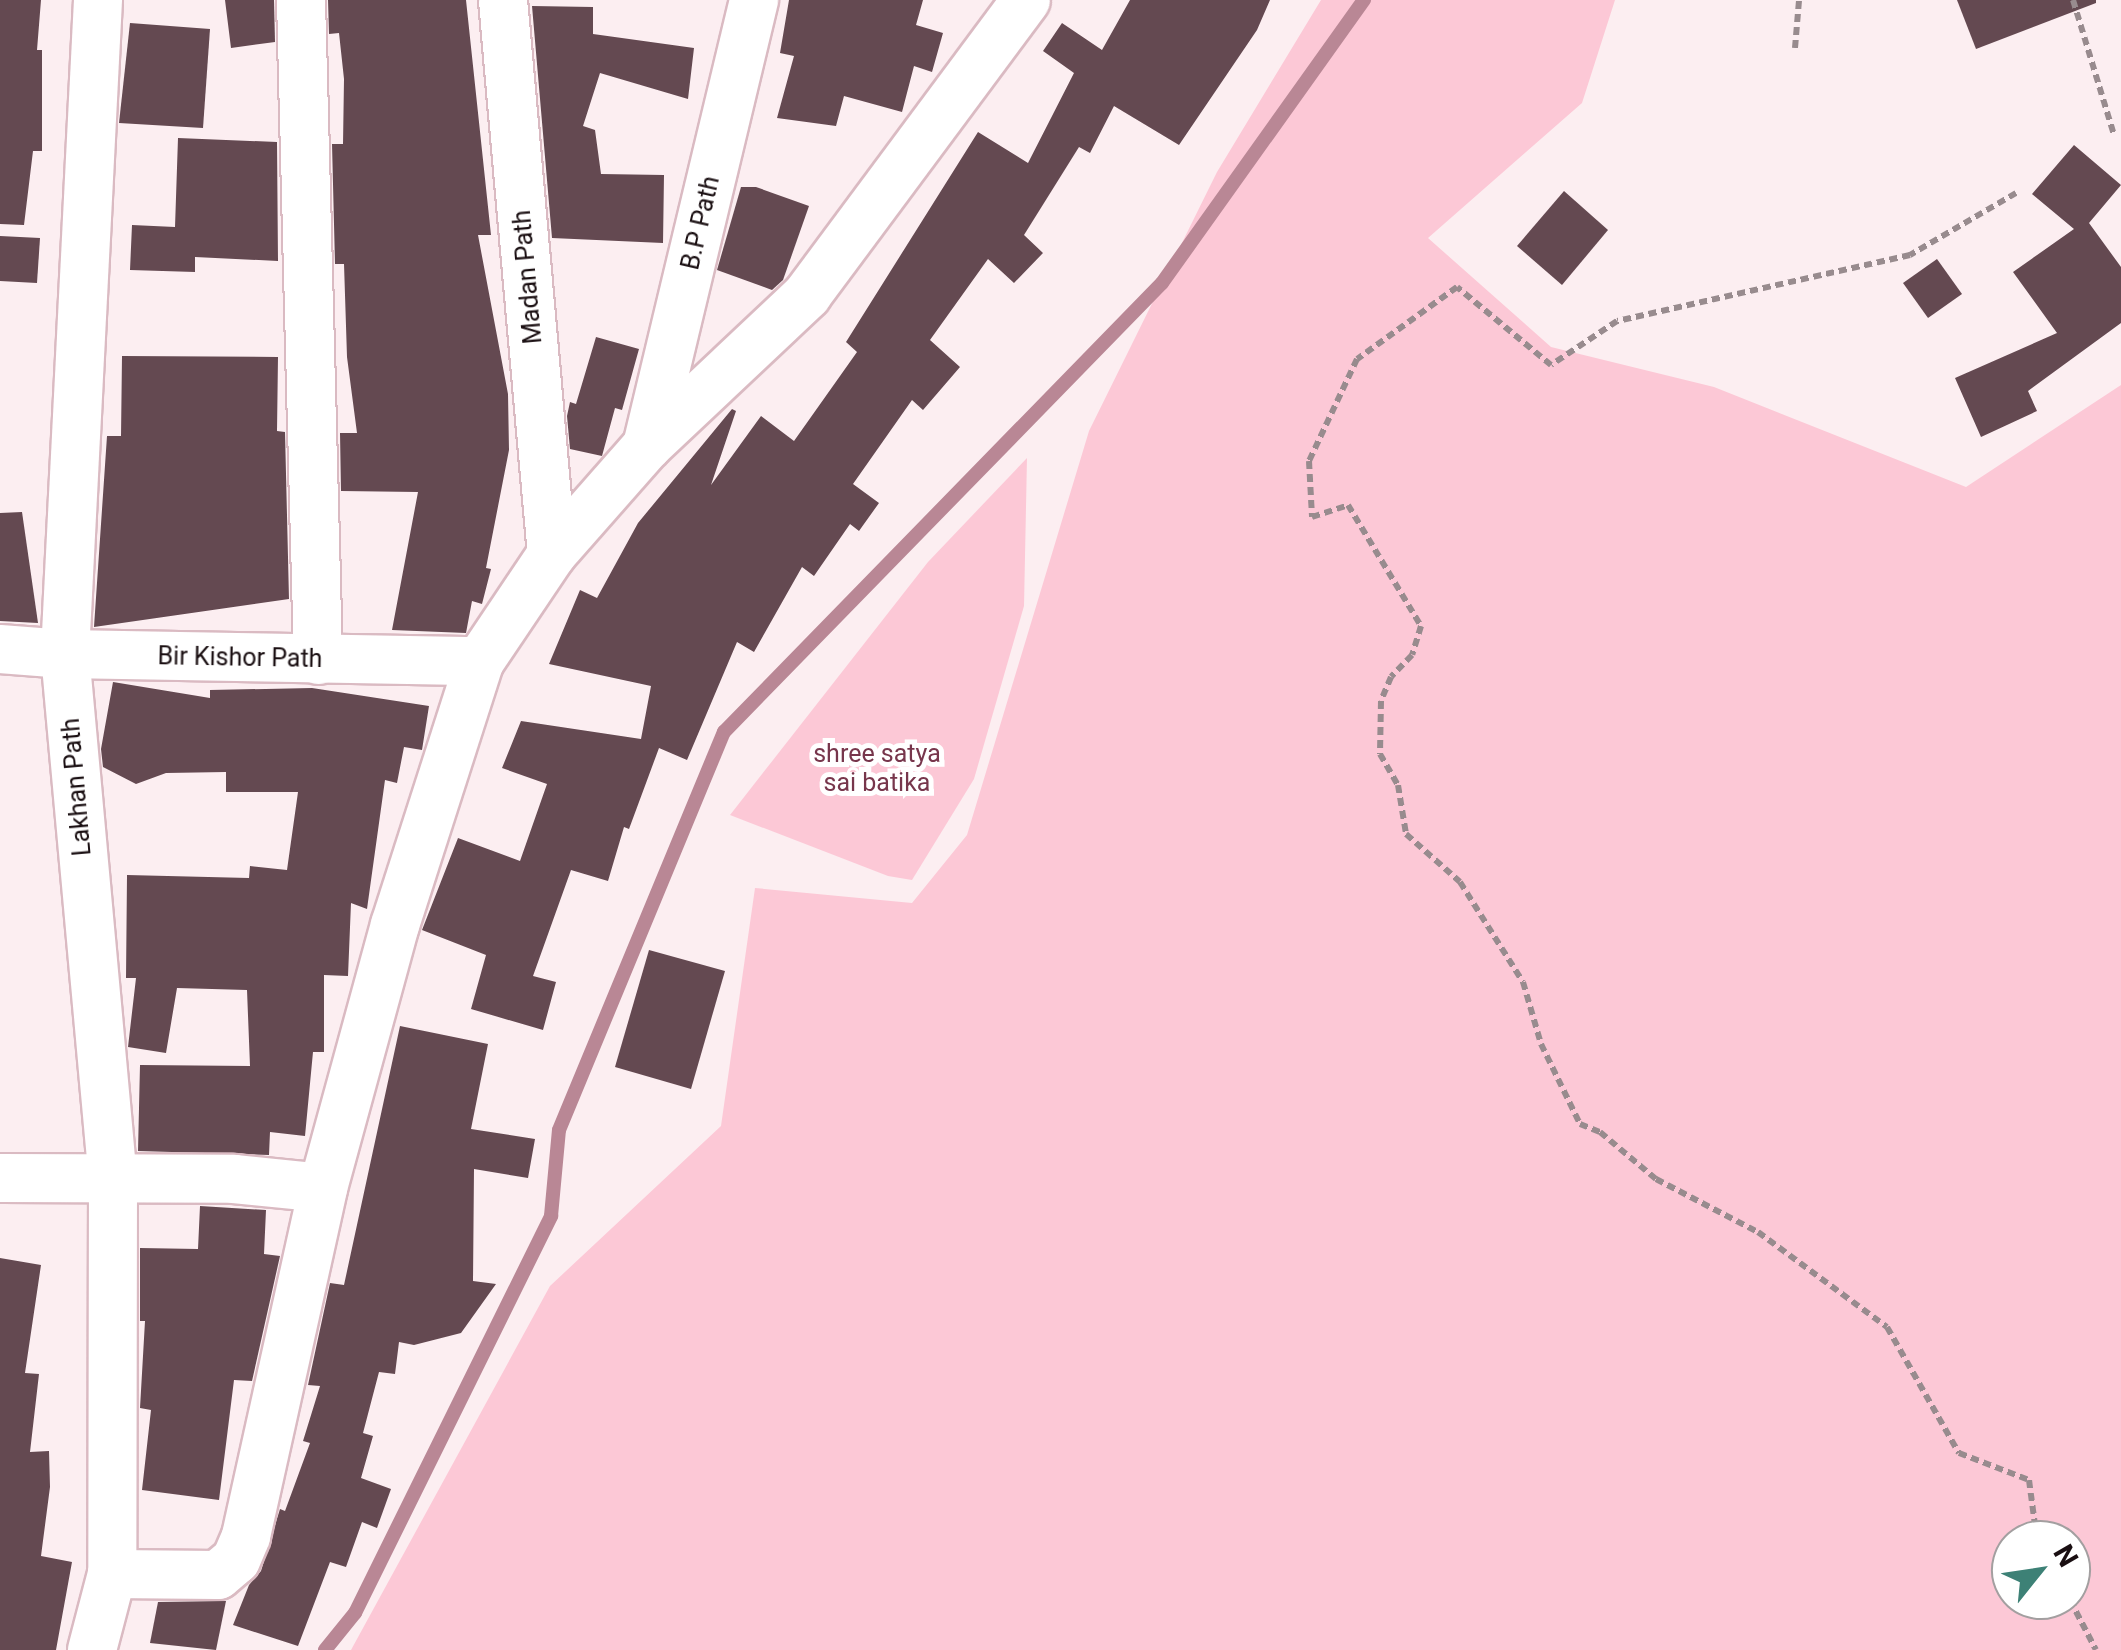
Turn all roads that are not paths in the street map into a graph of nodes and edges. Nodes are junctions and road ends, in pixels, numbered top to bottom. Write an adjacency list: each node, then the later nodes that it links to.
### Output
1 (98, 0): 9 (street, Lakhan Path)
2 (301, 0): 10 (street)
3 (504, 0): 7 (street, Madan Path)
4 (754, 0): 6 (street, B.P Path)
5 (1026, 0): 6 (street)
6 (648, 446): 7 (street)
7 (552, 554): 11 (street)
8 (0, 648): 9 (street, Bir Kishor Path)
9 (64, 654): 10 (street, Bir Kishor Path); 13 (street, Lakhan Path)
10 (318, 660): 11 (street, Bir Kishor Path)
11 (480, 661): 14 (street)
12 (0, 1178): 13 (street)
13 (113, 1180): 14 (street); 15 (street, Lakhan Path)
14 (322, 1188): 15 (street)
15 (112, 1574): 16 (street, Lakhan Path)
16 (92, 1650)

